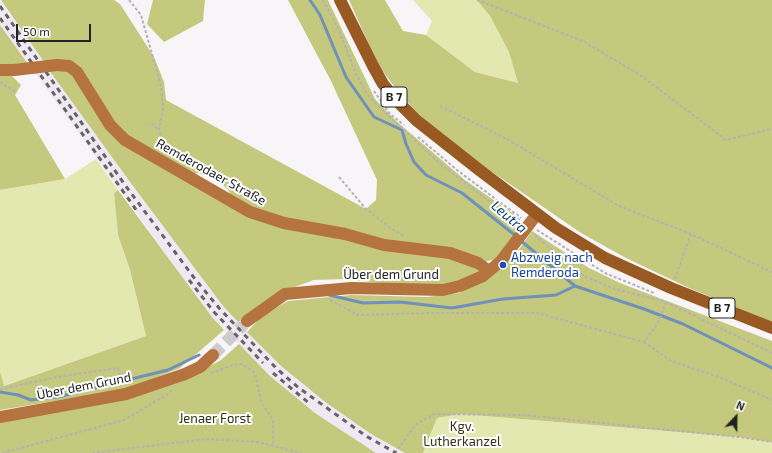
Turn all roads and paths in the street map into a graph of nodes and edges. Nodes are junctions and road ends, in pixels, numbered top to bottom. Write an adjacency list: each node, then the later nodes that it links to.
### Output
1 (129, 0): 10 (path)
2 (340, 0): 14 (main road, B 7)
3 (473, 0): 4 (path)
4 (478, 1): 11 (path)
5 (0, 70): 17 (street, Remderodaer Straße, bridge)
6 (0, 82): 7 (path)
7 (17, 92)
8 (440, 106): 15 (path)
9 (151, 123): 10 (path)
10 (159, 130): 12 (path)
11 (772, 130)
12 (180, 159)
13 (339, 177): 16 (path)
14 (537, 214): 17 (street, Über dem Grund); 19 (main road, B 7)
15 (692, 234): 18 (path); 19 (path)
16 (411, 240)
17 (489, 271): 20 (street, Über dem Grund)
18 (772, 272)
19 (671, 288): 23 (main road, B 7)
20 (312, 291): 22 (street, Über dem Grund); 24 (path)
21 (665, 305): 24 (path)
22 (247, 321)
23 (772, 328)
24 (644, 342): 30 (path)
25 (213, 355): 26 (street, Über dem Grund)
26 (200, 367): 31 (street, Über dem Grund); 33 (path)
27 (124, 387): 28 (path)
28 (0, 389)
29 (172, 389): 34 (path)
30 (772, 400)
31 (0, 416)
32 (772, 442): 37 (path)
33 (273, 445): 35 (path); 36 (path)
34 (2, 453)
35 (92, 453)
36 (301, 453)
37 (395, 453)

